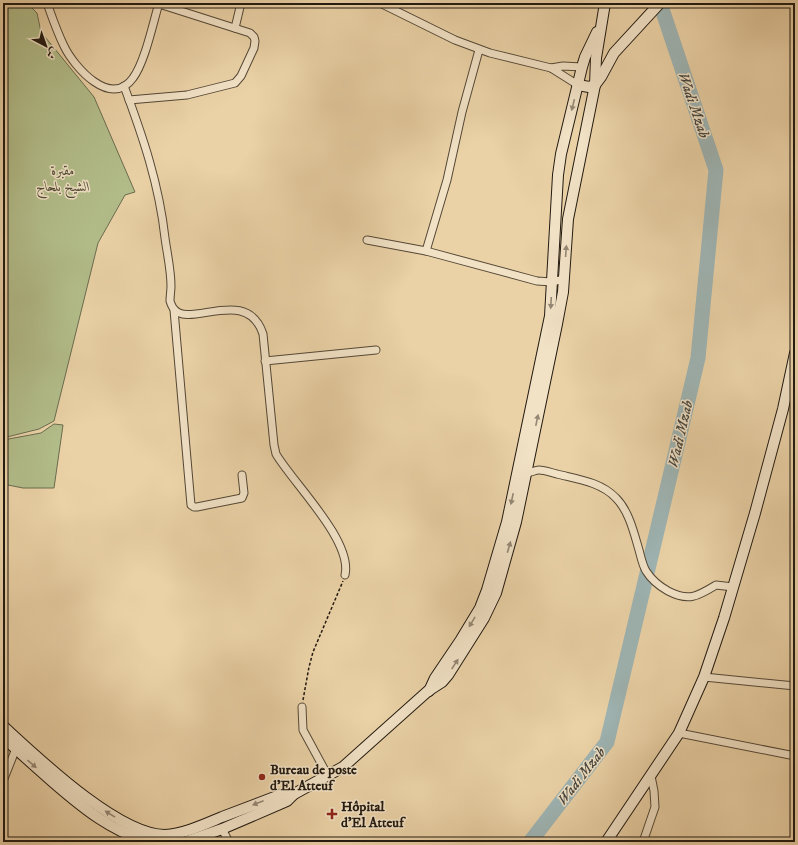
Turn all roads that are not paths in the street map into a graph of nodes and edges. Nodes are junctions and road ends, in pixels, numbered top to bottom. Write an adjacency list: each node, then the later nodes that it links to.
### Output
1 (47, 3): 16 (street)
2 (241, 3): 8 (street)
3 (380, 3): 9 (street)
4 (605, 3): 7 (main road)
5 (660, 3): 10 (main road)
6 (159, 4): 8 (street); 16 (street)
7 (602, 21): 11 (main road); 12 (main road)
8 (235, 28): 17 (street)
9 (479, 50): 13 (street); 21 (street)
10 (617, 51): 11 (main road); 15 (main road)
11 (595, 63): 12 (main road); 15 (main road)
12 (582, 67): 13 (street); 14 (main road)
13 (551, 68): 14 (street)
14 (578, 85): 15 (main road); 18 (main road, one-way to 18)
15 (595, 85): 19 (main road)
16 (124, 86): 17 (street)
17 (129, 100): 24 (street)
18 (555, 218): 19 (main road); 23 (main road)
19 (568, 219): 22 (main road, one-way to 19)
20 (367, 240): 21 (street)
21 (426, 251): 23 (street)
22 (564, 279): 23 (street); 28 (main road, one-way to 22)
23 (552, 282): 28 (main road, one-way to 28)
24 (174, 310): 27 (street); 31 (street)
25 (376, 350): 27 (street)
26 (795, 353): 33 (main road)
27 (265, 361): 32 (street)
28 (525, 460): 29 (street); 30 (main road)
29 (538, 470): 30 (street); 33 (street)
30 (522, 473): 42 (main road)
31 (242, 475)
32 (345, 575)
33 (733, 587): 34 (main road)
34 (704, 677): 35 (street); 38 (main road)
35 (795, 686)
36 (302, 708): 42 (street)
37 (3, 726): 40 (main road)
38 (680, 733): 41 (street); 43 (main road)
39 (3, 738): 40 (main road)
40 (17, 745): 44 (street); 48 (main road)
41 (795, 756)
42 (328, 776): 45 (main road)
43 (651, 776): 52 (main road); 53 (street)
44 (3, 781)
45 (294, 794): 46 (main road, one-way to 46); 47 (main road)
46 (210, 828): 47 (main road); 48 (main road); 50 (main road)
47 (222, 829): 51 (street)
48 (129, 835): 49 (main road)
49 (150, 842)
50 (185, 842)
51 (229, 842)
52 (606, 842)
53 (643, 842)

